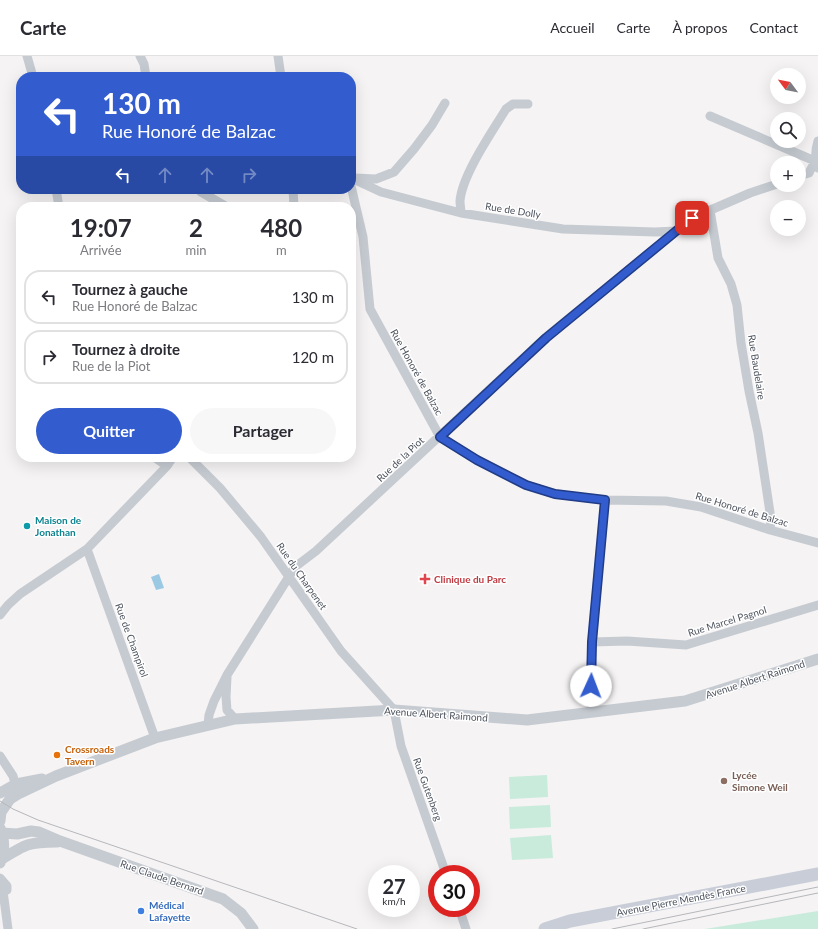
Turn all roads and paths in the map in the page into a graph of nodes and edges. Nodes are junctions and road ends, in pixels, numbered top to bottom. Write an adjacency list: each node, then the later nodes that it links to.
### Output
1 (27, 56): 4 (street)
2 (140, 56): 5 (street)
3 (278, 56): 6 (street)
4 (31, 72)
5 (145, 72)
6 (280, 72)
7 (445, 103): 13 (street)
8 (528, 104): 20 (street)
9 (710, 116): 11 (street)
10 (818, 141): 11 (street)
11 (816, 164): 12 (street)
12 (806, 174)
13 (356, 178)
14 (356, 180): 20 (street, Rue de Dolly)
15 (770, 186): 19 (street, Rue de la Piot)
16 (204, 194): 17 (street)
17 (218, 202)
18 (356, 207): 22 (street, Rue Honoré de Balzac)
19 (710, 210): 21 (street, Rue de la Piot); 28 (street, Rue Baudelaire)
20 (461, 213): 21 (street, Rue de Dolly)
21 (676, 231): 22 (street, Rue de la Piot)
22 (440, 437): 27 (street, Rue Honoré de Balzac); 31 (street, Rue de la Piot)
23 (161, 462): 26 (street)
24 (170, 462): 26 (street)
25 (194, 462): 31 (street, Rue du Charpenet)
26 (167, 466): 30 (street)
27 (605, 500): 28 (street, Rue Honoré de Balzac); 34 (street)
28 (770, 530): 29 (street, Rue Honoré de Balzac)
29 (818, 543)
30 (87, 550): 33 (street); 41 (street, Rue de Champirol)
31 (289, 577): 36 (street, Rue de la Piot); 37 (street, Rue du Charpenet)
32 (818, 605): 34 (street, Rue Marcel Pagnol)
33 (0, 615)
34 (592, 642): 38 (street)
35 (818, 659): 38 (street, Avenue Albert Raimond)
36 (227, 675): 39 (street, Rue de la Piot); 40 (street, Rue de la Piot)
37 (394, 710): 38 (street, Avenue Albert Raimond); 39 (street, Avenue Albert Raimond); 49 (street, Rue Gutenberg)
38 (592, 712)
39 (235, 719): 40 (street, Avenue Albert Raimond)
40 (208, 725): 41 (street, Avenue Albert Raimond)
41 (155, 738): 43 (street, Avenue Albert Raimond)
42 (0, 756): 43 (street)
43 (17, 789): 44 (street, Avenue Albert Raimond); 45 (street)
44 (0, 793)
45 (0, 821)
46 (1, 830): 47 (street, Rue Claude Bernard); 48 (street)
47 (60, 842): 48 (street, Rue Claude Bernard); 56 (street, Rue Claude Bernard)
48 (1, 861)
49 (443, 865)
50 (818, 874): 58 (main road, Avenue Pierre Mendès France)
51 (0, 878): 53 (street)
52 (0, 887): 53 (street)
53 (4, 897): 55 (street)
54 (461, 917): 57 (street)
55 (8, 929)
56 (253, 929)
57 (466, 929)
58 (545, 929)

